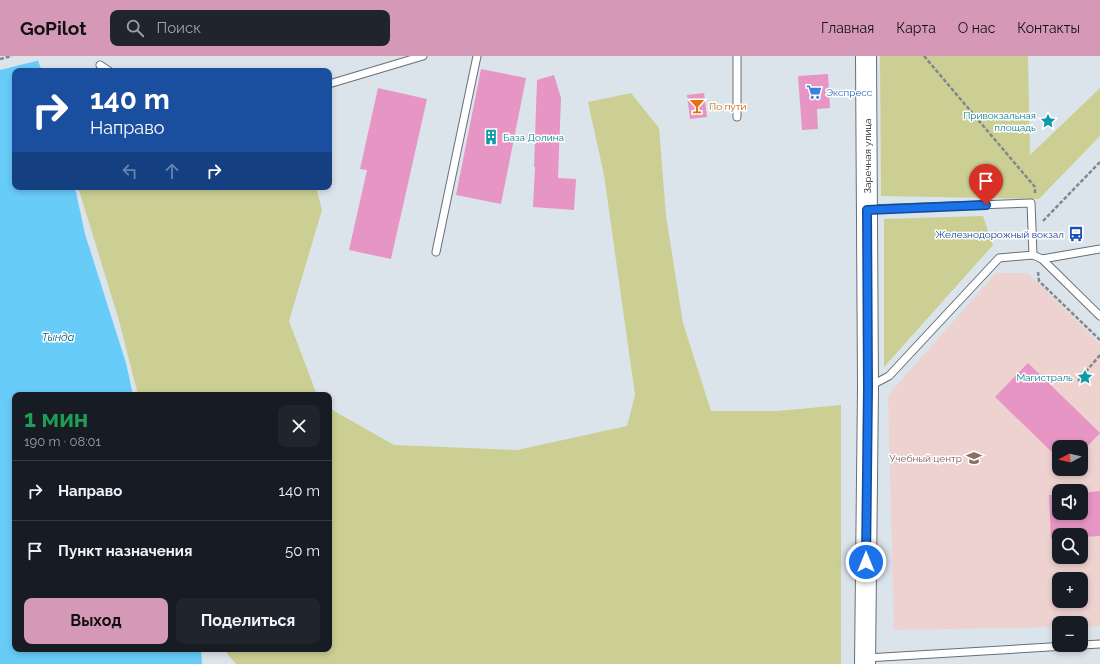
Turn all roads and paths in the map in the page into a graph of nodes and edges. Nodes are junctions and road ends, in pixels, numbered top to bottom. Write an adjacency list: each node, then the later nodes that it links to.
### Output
1 (12, 56): 6 (path)
2 (423, 56): 9 (lane)
3 (477, 56): 15 (lane)
4 (737, 56): 10 (lane)
5 (866, 56): 12 (street, Заречная улица)
6 (0, 59)
7 (100, 64): 8 (lane)
8 (105, 68)
9 (332, 83)
10 (737, 117)
11 (1100, 162): 13 (path)
12 (867, 210): 16 (lane); 21 (street, Заречная улица)
13 (1043, 222)
14 (1100, 249): 17 (lane)
15 (436, 252)
16 (1033, 255): 17 (lane); 21 (lane)
17 (1042, 260): 18 (lane)
18 (1100, 316)
19 (1100, 355): 20 (path)
20 (1078, 380)
21 (868, 387): 23 (street, Заречная улица)
22 (1100, 644): 23 (lane)
23 (866, 661)

